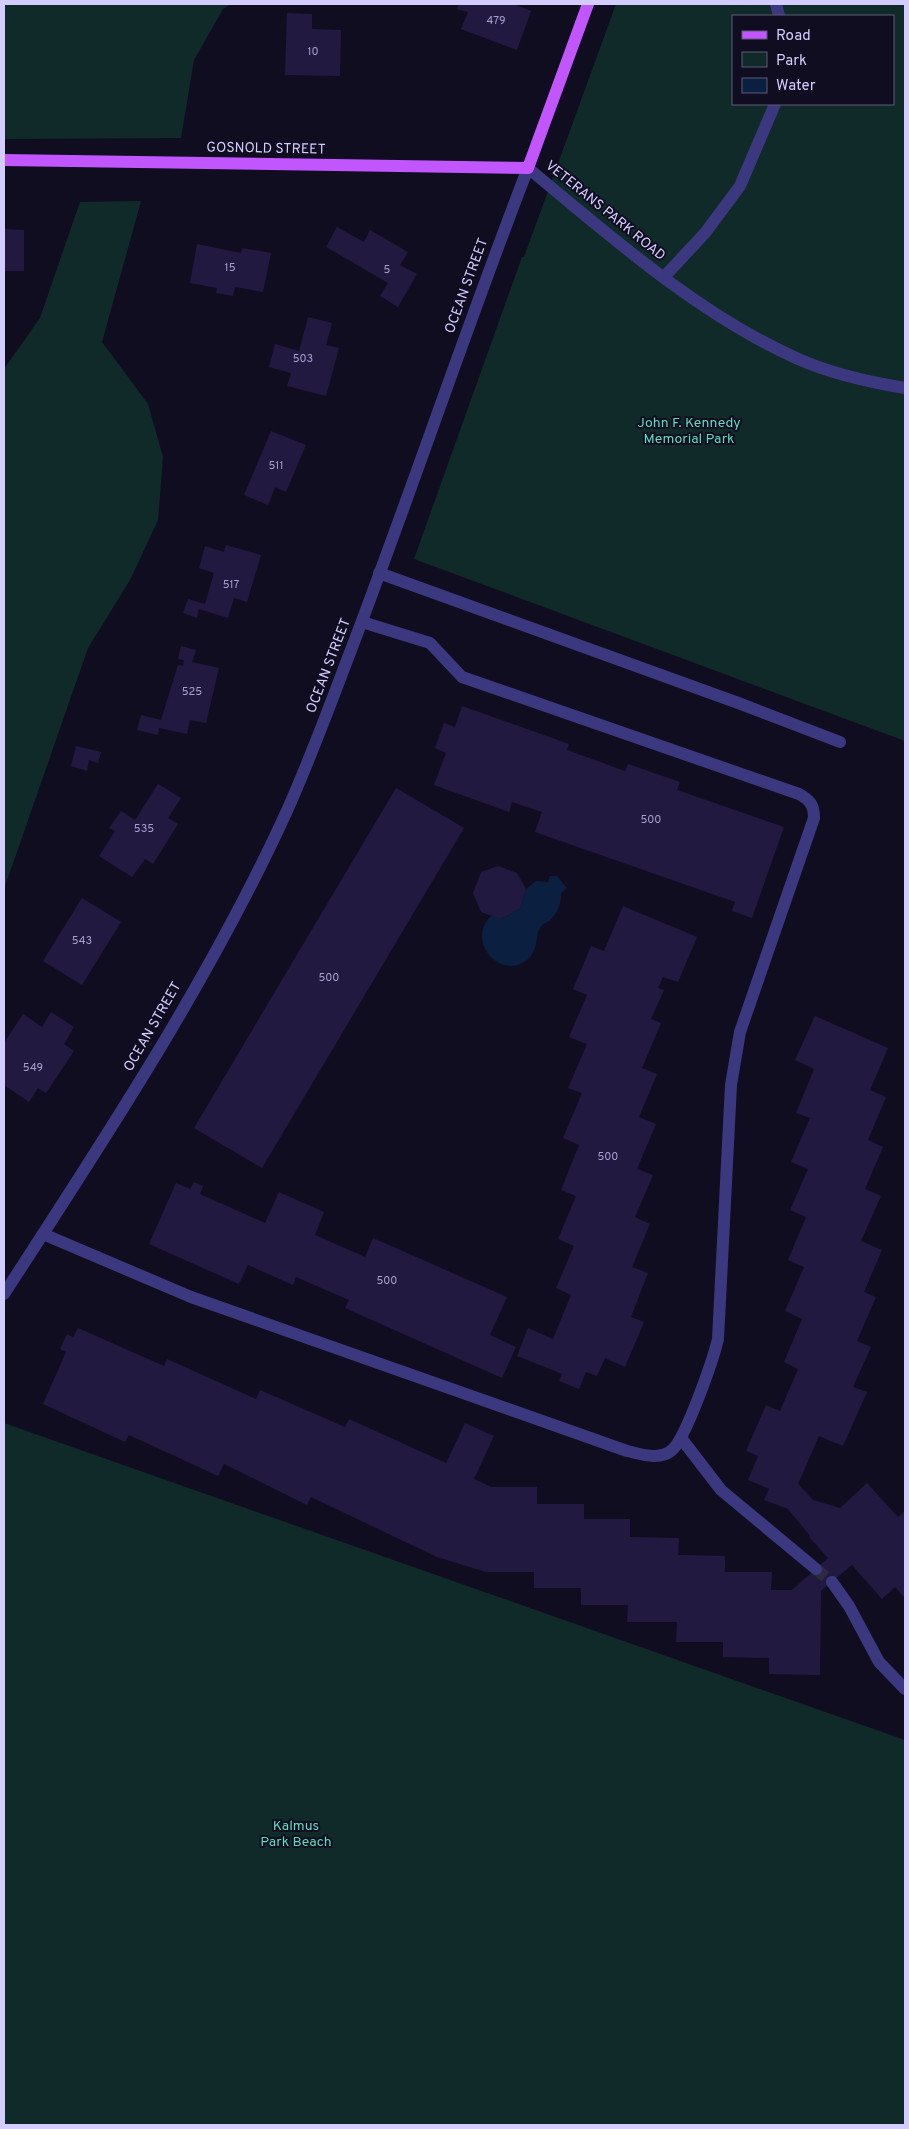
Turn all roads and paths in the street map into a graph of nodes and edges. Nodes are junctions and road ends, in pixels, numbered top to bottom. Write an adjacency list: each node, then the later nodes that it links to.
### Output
1 (588, 4): 4 (main road, OCEAN STREET)
2 (775, 105): 5 (street, VETERANS PARK ROAD)
3 (4, 160): 4 (main road, GOSNOLD STREET)
4 (528, 168): 5 (street, VETERANS PARK ROAD); 7 (street, OCEAN STREET)
5 (664, 277): 6 (street, VETERANS PARK ROAD)
6 (905, 388)
7 (380, 573): 8 (street, OCEAN STREET); 9 (street)
8 (362, 622): 10 (street, OCEAN STREET); 12 (street)
9 (840, 742)
10 (42, 1234): 11 (street, OCEAN STREET); 12 (street)
11 (4, 1294)
12 (681, 1438): 13 (street)
13 (816, 1569)
14 (832, 1582): 15 (street)
15 (904, 1689)

